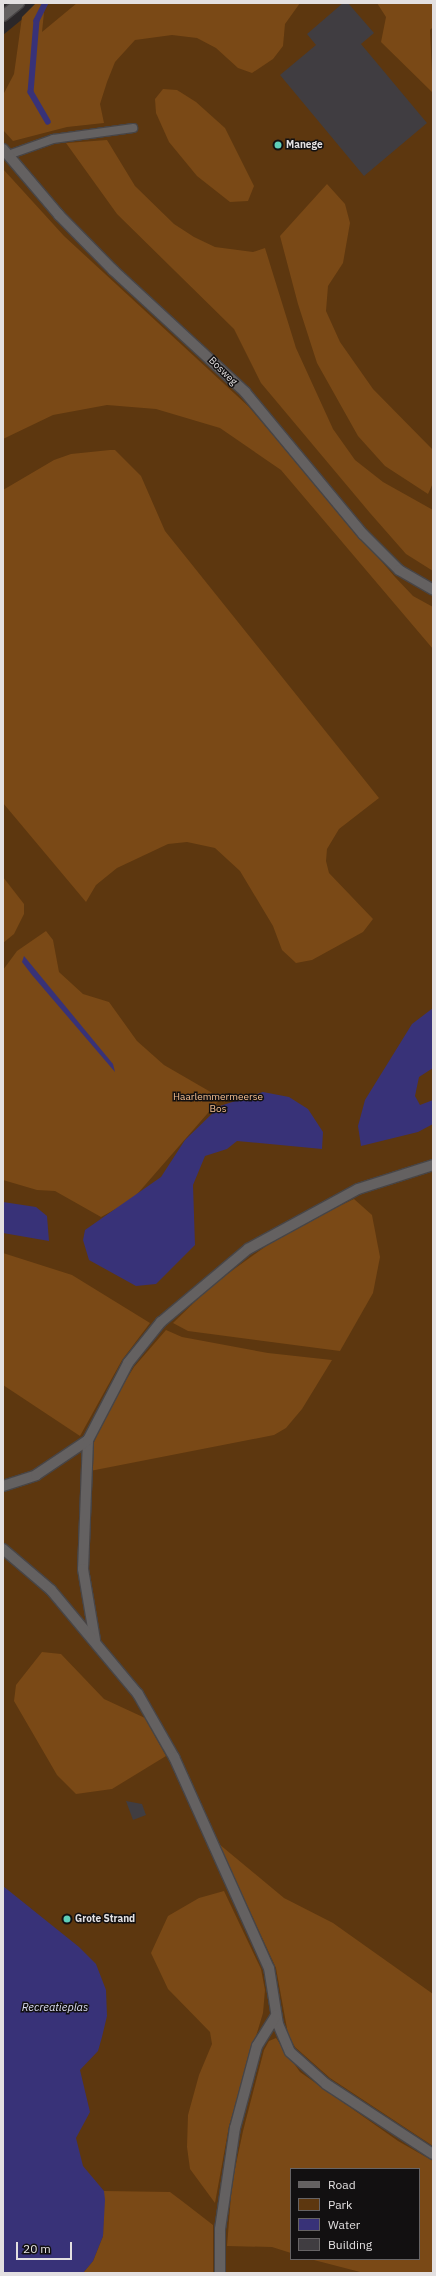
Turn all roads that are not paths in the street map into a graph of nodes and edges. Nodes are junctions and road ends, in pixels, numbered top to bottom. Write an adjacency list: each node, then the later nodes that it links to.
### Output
1 (19, 3): 2 (street)
2 (3, 16)
3 (133, 128): 4 (lane, Bosweg)
4 (6, 152): 5 (street, Bosweg)
5 (433, 590)
6 (433, 1165): 7 (street)
7 (88, 1440): 8 (street); 10 (street)
8 (3, 1486)
9 (3, 1549): 10 (street)
10 (95, 1640): 11 (street)
11 (276, 2015): 12 (street); 13 (street)
12 (433, 2154)
13 (220, 2273)

